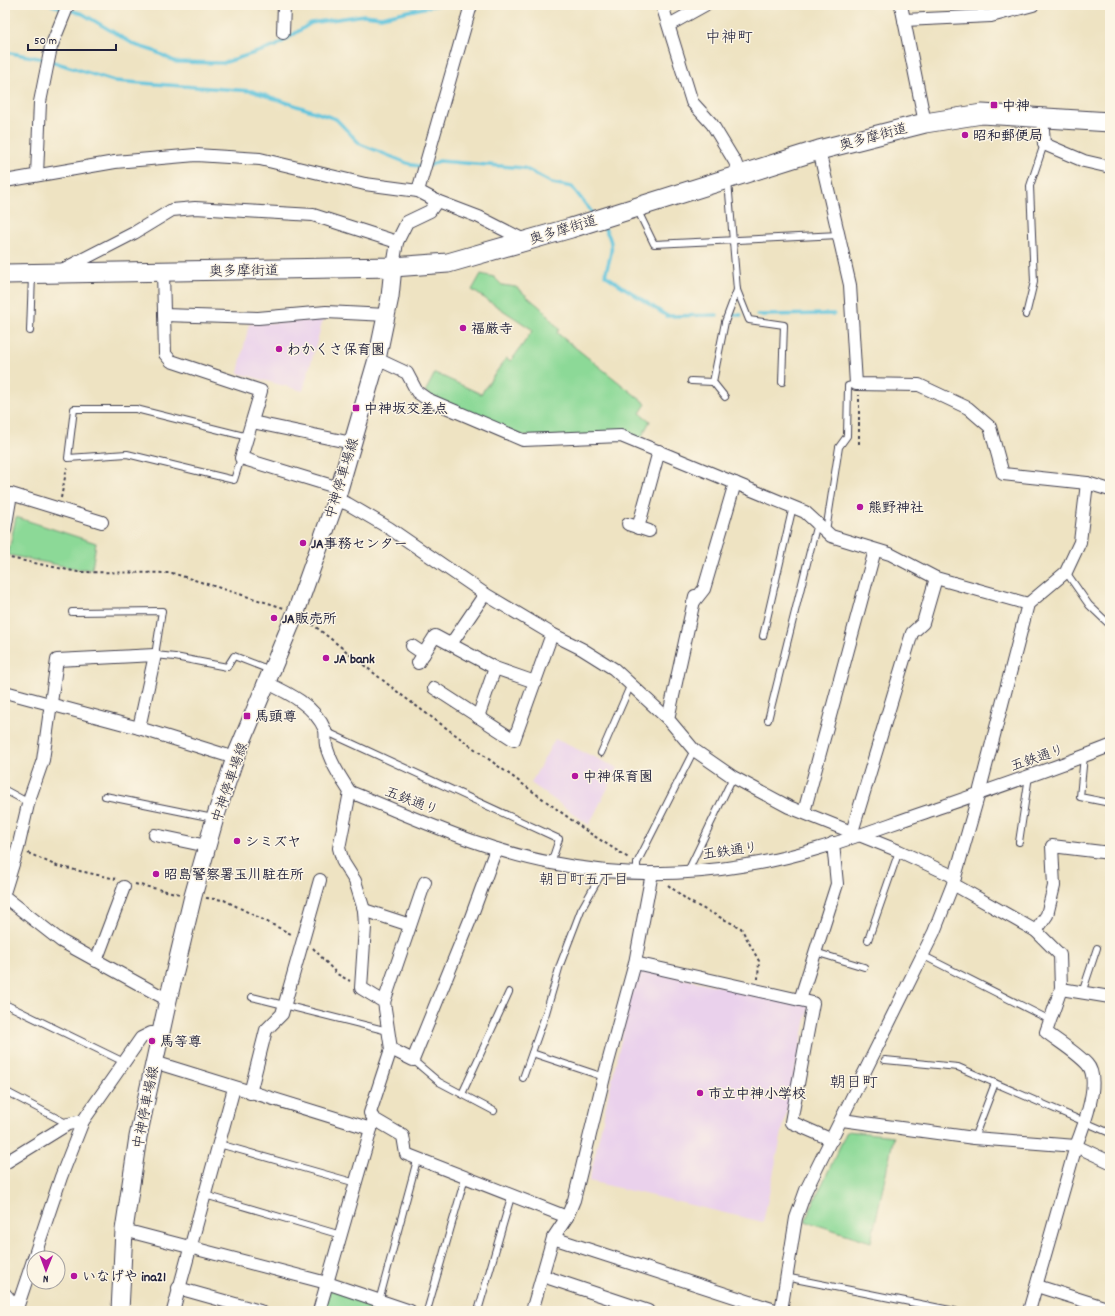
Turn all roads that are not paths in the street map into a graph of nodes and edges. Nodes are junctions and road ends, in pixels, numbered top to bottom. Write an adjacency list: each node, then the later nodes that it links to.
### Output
1 (284, 5): 11 (street)
2 (471, 5): 21 (street)
3 (662, 5): 10 (street)
4 (705, 5): 10 (street)
5 (901, 5): 9 (street)
6 (1033, 5): 8 (street)
7 (66, 10): 18 (street)
8 (981, 11): 9 (street)
9 (904, 20): 14 (street)
10 (669, 25): 19 (street)
11 (283, 33)
12 (1042, 117): 13 (main road, 奥多摩街道); 14 (main road, 奥多摩街道); 15 (street)
13 (1110, 122)
14 (925, 123): 16 (main road, 奥多摩街道)
15 (1044, 144): 17 (street); 36 (lane)
16 (819, 150): 19 (main road, 奥多摩街道); 24 (street)
17 (1110, 167)
18 (37, 175): 20 (street); 21 (street)
19 (734, 176): 23 (main road, 奥多摩街道); 26 (lane)
20 (5, 181)
21 (418, 191): 22 (street)
22 (437, 201): 25 (street); 27 (street)
23 (635, 207): 25 (main road, 奥多摩街道); 26 (lane)
24 (839, 235): 26 (lane); 42 (street)
25 (526, 240): 28 (main road, 奥多摩街道)
26 (733, 240): 33 (lane)
27 (397, 242): 28 (street); 32 (street)
28 (393, 267): 29 (main road, 奥多摩街道); 35 (main road, 中神停車場線)
29 (163, 271): 32 (main road, 奥多摩街道); 34 (street)
30 (5, 274): 31 (main road, 奥多摩街道)
31 (32, 274): 32 (main road, 奥多摩街道); 37 (lane)
32 (56, 274)
33 (737, 290): 40 (lane); 41 (lane)
34 (164, 315): 35 (street); 44 (street)
35 (387, 315): 38 (main road, 中神停車場線)
36 (1026, 315)
37 (30, 331)
38 (377, 359): 46 (main road, 中神停車場線); 47 (street)
39 (691, 381): 40 (lane)
40 (712, 382): 43 (lane)
41 (782, 382)
42 (858, 384): 50 (street); 55 (lane)
43 (725, 397)
44 (252, 422): 45 (street); 46 (street)
45 (248, 437): 48 (street); 48 (lane)
46 (352, 443): 52 (main road, 中神停車場線)
47 (659, 451): 49 (street); 56 (street)
48 (241, 458): 52 (street)
49 (735, 483): 53 (street); 78 (street)
50 (1087, 483): 51 (street); 59 (street)
51 (1110, 490)
52 (337, 494): 61 (street); 71 (main road, 中神停車場線)
53 (793, 506): 55 (street); 66 (lane)
54 (102, 522): 57 (street)
55 (821, 527): 58 (street); 79 (lane)
56 (638, 528)
57 (5, 530)
58 (875, 550): 60 (street); 95 (street)
59 (1066, 572): 62 (street); 64 (lane)
60 (936, 578): 62 (street); 97 (street)
61 (485, 594): 65 (street); 67 (street)
62 (1028, 604): 91 (street)
63 (72, 612): 69 (lane)
64 (1110, 625)
65 (552, 634): 72 (street); 73 (street)
66 (762, 636)
67 (451, 644): 68 (street); 70 (street)
68 (412, 646)
69 (155, 655): 71 (lane); 76 (street); 80 (street)
70 (495, 668): 72 (street); 77 (street)
71 (269, 677): 81 (street); 86 (main road, 中神停車場線)
72 (535, 682): 77 (street)
73 (631, 684): 78 (street); 84 (lane)
74 (434, 688): 77 (street)
75 (5, 692): 76 (street)
76 (52, 704): 80 (street); 93 (street)
77 (478, 717)
78 (668, 719): 83 (street)
79 (768, 720)
80 (139, 728): 86 (street)
81 (325, 731): 90 (street); 105 (lane)
82 (1110, 746): 85 (street, 五鉄通り)
83 (694, 750): 88 (street); 107 (lane)
84 (601, 753)
85 (1084, 756): 87 (street, 五鉄通り); 94 (lane)
86 (235, 758): 96 (main road, 中神停車場線)
87 (1029, 775): 91 (street, 五鉄通り); 99 (lane)
88 (733, 777): 95 (street); 109 (lane)
89 (5, 790): 93 (lane)
90 (350, 792): 102 (street, 五鉄通り); 117 (street)
91 (979, 794): 97 (street, 五鉄通り); 112 (street)
92 (105, 796): 96 (lane)
93 (29, 803): 106 (street)
94 (1110, 803)
95 (804, 812): 97 (street)
96 (215, 818): 101 (main road, 中神停車場線)
97 (855, 834): 100 (street, 五鉄通り); 103 (street)
98 (155, 835): 101 (street)
99 (1019, 842)
100 (833, 843): 109 (street, 五鉄通り); 122 (street)
101 (207, 846): 132 (main road, 中神停車場線)
102 (496, 849): 105 (street, 五鉄通り); 142 (street)
103 (899, 851): 112 (street); 120 (lane)
104 (1110, 853): 119 (street)
105 (551, 863): 108 (street, 五鉄通り)
106 (8, 868): 115 (street)
107 (637, 868): 108 (street, 五鉄通り); 110 (street, 五鉄通り)
108 (603, 871): 141 (lane)
109 (688, 871): 110 (street, 五鉄通り)
110 (652, 873): 125 (street)
111 (320, 880): 136 (street)
112 (954, 881): 119 (street); 123 (street)
113 (425, 882): 118 (street)
114 (125, 883): 124 (street)
115 (5, 890)
116 (5, 897): 124 (street)
117 (364, 910): 118 (street); 134 (street)
118 (410, 925): 134 (street)
119 (1036, 931): 127 (street)
120 (868, 940)
121 (1097, 948): 129 (lane)
122 (815, 952): 126 (lane); 133 (street)
123 (922, 955): 137 (lane); 154 (street)
124 (96, 961): 132 (street)
125 (635, 963): 133 (street); 146 (street)
126 (864, 967)
127 (1061, 989): 129 (street); 137 (street)
128 (509, 992): 152 (lane)
129 (1082, 993): 131 (street)
130 (252, 997): 136 (lane)
131 (1110, 997)
132 (168, 1000): 139 (main road, 中神停車場線)
133 (800, 1000): 161 (street)
134 (384, 1002): 138 (street)
135 (5, 1004): 144 (lane)
136 (285, 1004): 138 (lane); 151 (street)
137 (1050, 1020): 156 (street)
138 (390, 1031): 140 (street)
139 (160, 1033): 144 (street); 145 (main road, 中神停車場線)
140 (391, 1049): 142 (street); 158 (street)
141 (532, 1053): 146 (lane); 147 (lane)
142 (413, 1060): 152 (lane)
143 (885, 1060): 148 (lane)
144 (124, 1062): 155 (street)
145 (154, 1062): 149 (street); 172 (main road, 中神停車場線)
146 (604, 1077): 171 (street)
147 (523, 1078)
148 (995, 1083): 156 (lane); 160 (lane)
149 (234, 1088): 151 (street); 162 (street)
150 (5, 1091): 157 (lane)
151 (250, 1092): 158 (street)
152 (462, 1094): 153 (lane)
153 (494, 1111)
154 (842, 1120): 160 (street); 161 (street)
155 (83, 1121): 157 (street); 184 (street)
156 (1085, 1121): 159 (lane); 163 (street)
157 (68, 1124): 165 (street)
158 (372, 1124): 164 (street); 168 (street)
159 (1110, 1133)
160 (974, 1138): 163 (street)
161 (832, 1140): 177 (street)
162 (219, 1144): 168 (lane); 169 (street)
163 (1076, 1146): 166 (street); 179 (street)
164 (417, 1160): 167 (street); 182 (lane)
165 (5, 1162)
166 (1110, 1162)
167 (465, 1178): 170 (street); 190 (lane)
168 (356, 1183): 173 (street)
169 (205, 1195): 173 (lane); 175 (street)
170 (511, 1197): 171 (street); 191 (lane)
171 (567, 1217): 174 (street)
172 (124, 1230): 175 (street); 185 (main road, 中神停車場線)
173 (341, 1235): 178 (street)
174 (554, 1238): 176 (street); 194 (street)
175 (191, 1247): 178 (street); 180 (street)
176 (543, 1276): 192 (street); 193 (street)
177 (785, 1277): 194 (street); 195 (lane)
178 (327, 1283): 182 (street); 188 (street)
179 (1037, 1286): 183 (street); 196 (street)
180 (178, 1288): 186 (street); 187 (street)
181 (5, 1294): 184 (street)
182 (379, 1301): 189 (street)
183 (1110, 1309)
184 (17, 1310)
185 (120, 1311)
186 (173, 1311)
187 (260, 1311)
188 (319, 1311)
189 (410, 1311)
190 (427, 1311)
191 (478, 1311)
192 (532, 1311)
193 (648, 1311)
194 (779, 1311)
195 (955, 1311)
196 (1029, 1311)

